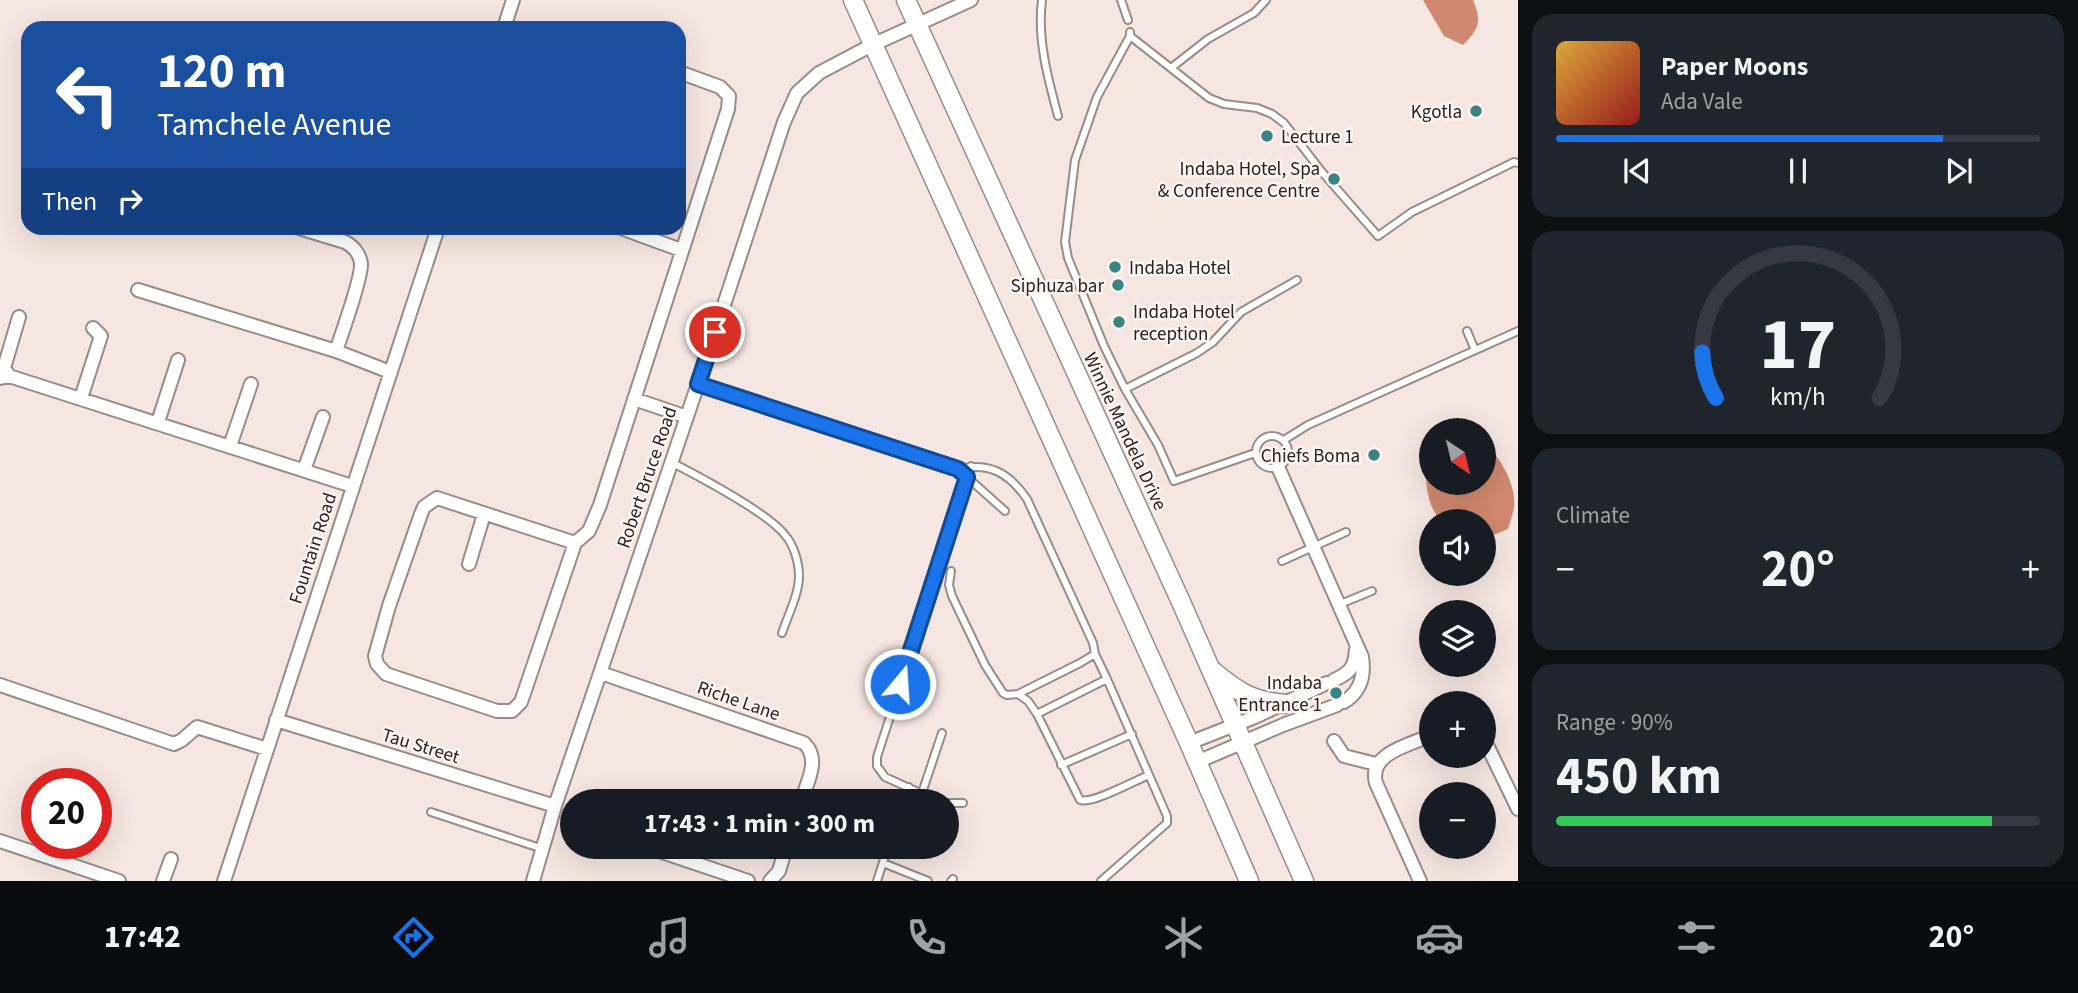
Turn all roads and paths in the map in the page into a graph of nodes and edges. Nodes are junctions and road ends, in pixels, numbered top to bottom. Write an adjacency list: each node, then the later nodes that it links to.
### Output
1 (513, 0): 9 (street)
2 (853, 0): 11 (main road)
3 (906, 0): 10 (main road, Winnie Mandela Drive)
4 (971, 0): 10 (street, Robert Bruce Road)
5 (1042, 0): 14 (lane)
6 (1121, 0): 8 (lane)
7 (1266, 0): 12 (lane)
8 (1128, 20)
9 (506, 21)
10 (917, 24): 11 (street, Robert Bruce Road); 64 (main road, Winnie Mandela Drive)
11 (872, 45): 34 (street, Robert Bruce Road); 78 (main road)
12 (1171, 68): 15 (lane); 35 (lane)
13 (686, 75): 19 (street)
14 (1058, 116)
15 (1518, 163)
16 (322, 235): 29 (street)
17 (436, 235): 31 (street, Fountain Road)
18 (640, 235): 21 (street)
19 (686, 235)
20 (686, 235): 21 (street)
21 (681, 250): 37 (street)
22 (1297, 280): 35 (lane)
23 (138, 290): 29 (street)
24 (19, 317): 32 (street)
25 (93, 328): 36 (street)
26 (1467, 331): 28 (lane)
27 (1518, 331): 28 (lane)
28 (1475, 350): 41 (lane)
29 (336, 351): 31 (street)
30 (178, 360): 40 (street)
31 (390, 372): 50 (street, Fountain Road)
32 (4, 377): 36 (street)
33 (251, 384): 42 (street)
34 (698, 384): 39 (street, Robert Bruce Road); 47 (lane)
35 (1125, 389): 43 (lane)
36 (81, 398): 40 (street)
37 (634, 399): 39 (street); 54 (street)
38 (323, 417): 48 (street)
39 (687, 417): 44 (street, Robert Bruce Road)
40 (158, 422): 42 (street)
41 (1284, 440): 43 (lane); 46 (lane)
42 (230, 446): 48 (street)
43 (1255, 453): 46 (lane)
44 (671, 462): 61 (lane); 65 (street, Robert Bruce Road)
45 (971, 466): 47 (lane); 49 (lane); 63 (lane)
46 (1278, 467): 55 (street)
47 (958, 469): 49 (lane)
48 (304, 470): 50 (street)
49 (967, 477): 51 (lane); 85 (lane)
50 (352, 485): 71 (street, Fountain Road)
51 (1005, 511)
52 (484, 514): 54 (street); 54 (street); 57 (street)
53 (1346, 532): 55 (lane)
54 (575, 543)
55 (1313, 547): 56 (lane); 60 (street)
56 (1282, 561)
57 (470, 564)
58 (951, 571): 68 (lane)
59 (1372, 591): 60 (lane)
60 (1338, 606): 62 (street)
61 (782, 633)
62 (1356, 647): 69 (street); 77 (street)
63 (1095, 654): 66 (lane); 68 (lane)
64 (1211, 668): 69 (main road); 72 (main road, Winnie Mandela Drive)
65 (601, 673): 86 (street, Riche Lane); 88 (street, Robert Bruce Road)
66 (1107, 679): 70 (lane); 74 (lane)
67 (0, 685): 79 (street)
68 (1018, 694): 70 (lane)
69 (1285, 704): 72 (street)
70 (1037, 714): 83 (lane)
71 (276, 720): 79 (street, Fountain Road); 88 (street, Tau Street)
72 (1236, 725): 77 (main road, Winnie Mandela Drive); 78 (street)
73 (942, 733): 87 (lane)
74 (1132, 734): 83 (lane); 84 (lane)
75 (1334, 741): 81 (street)
76 (1419, 741): 81 (street)
77 (1243, 742): 80 (street); 108 (main road, Winnie Mandela Drive)
78 (1189, 743): 80 (main road)
79 (267, 749): 100 (street, Fountain Road)
80 (1197, 762): 107 (main road)
81 (1376, 764): 109 (street)
82 (1496, 764): 89 (street)
83 (1061, 765): 84 (lane)
84 (1149, 775): 106 (lane)
85 (909, 788)
86 (805, 789)
87 (923, 789)
88 (555, 806): 92 (street, Robert Bruce Road)
89 (1518, 809)
90 (431, 812): 92 (lane)
91 (0, 841): 98 (street)
92 (542, 849): 101 (street, Robert Bruce Road)
93 (171, 859): 99 (street)
94 (683, 859): 102 (street)
95 (782, 859): 103 (street)
96 (884, 859): 97 (lane)
97 (883, 863): 104 (lane); 105 (lane)
98 (119, 881)
99 (163, 881)
100 (224, 881)
101 (533, 881)
102 (748, 881)
103 (770, 881)
104 (877, 881)
105 (928, 881)
106 (1101, 881)
107 (1249, 881)
108 (1304, 881)
109 (1420, 881)

